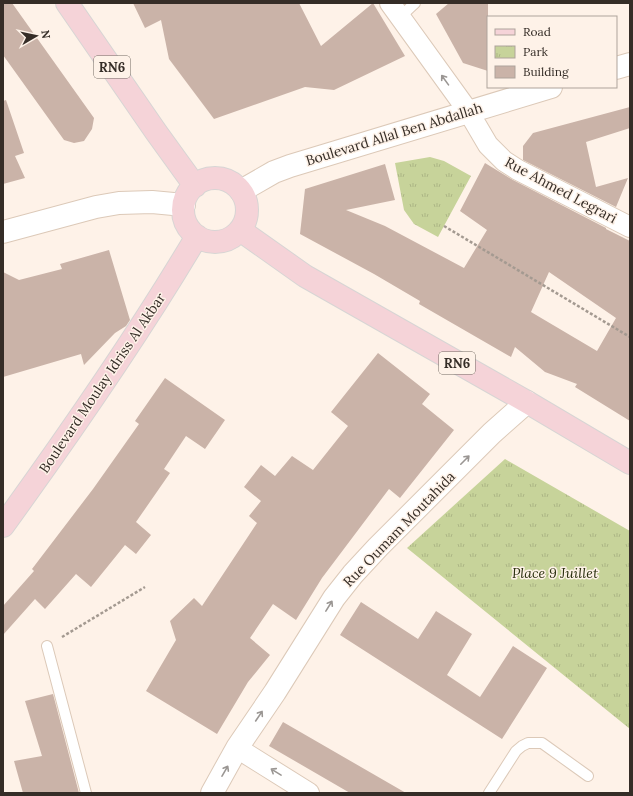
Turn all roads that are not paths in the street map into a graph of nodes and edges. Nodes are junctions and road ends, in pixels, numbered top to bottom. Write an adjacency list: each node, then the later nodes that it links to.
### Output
1 (67, 3): 8 (main road, RN6)
2 (415, 3): 3 (lane)
3 (395, 10): 7 (street, Rue Ahmed Legrari, one-way to 3)
4 (630, 64): 5 (street)
5 (617, 68)
6 (548, 88): 7 (street, Boulevard Allal Ben Abdallah)
7 (468, 111): 9 (street, Boulevard Allal Ben Abdallah); 11 (street, Rue Ahmed Legrari)
8 (195, 186): 9 (main road); 10 (main road)
9 (241, 191): 12 (main road)
10 (184, 205): 13 (street); 14 (main road)
11 (630, 227)
12 (240, 230): 14 (main road); 15 (main road, RN6)
13 (3, 232)
14 (197, 236): 17 (main road, Boulevard Moulay Idriss Al Akbar)
15 (527, 402): 16 (main road, RN6); 19 (street, Rue Oumam Moutahida, one-way to 15)
16 (630, 463)
17 (3, 526)
18 (47, 646): 21 (lane)
19 (237, 748): 22 (street, Rue Oumam Moutahida, one-way to 19); 23 (street, one-way to 19)
20 (588, 776): 24 (lane)
21 (86, 793)
22 (212, 793)
23 (309, 793)
24 (489, 793)

